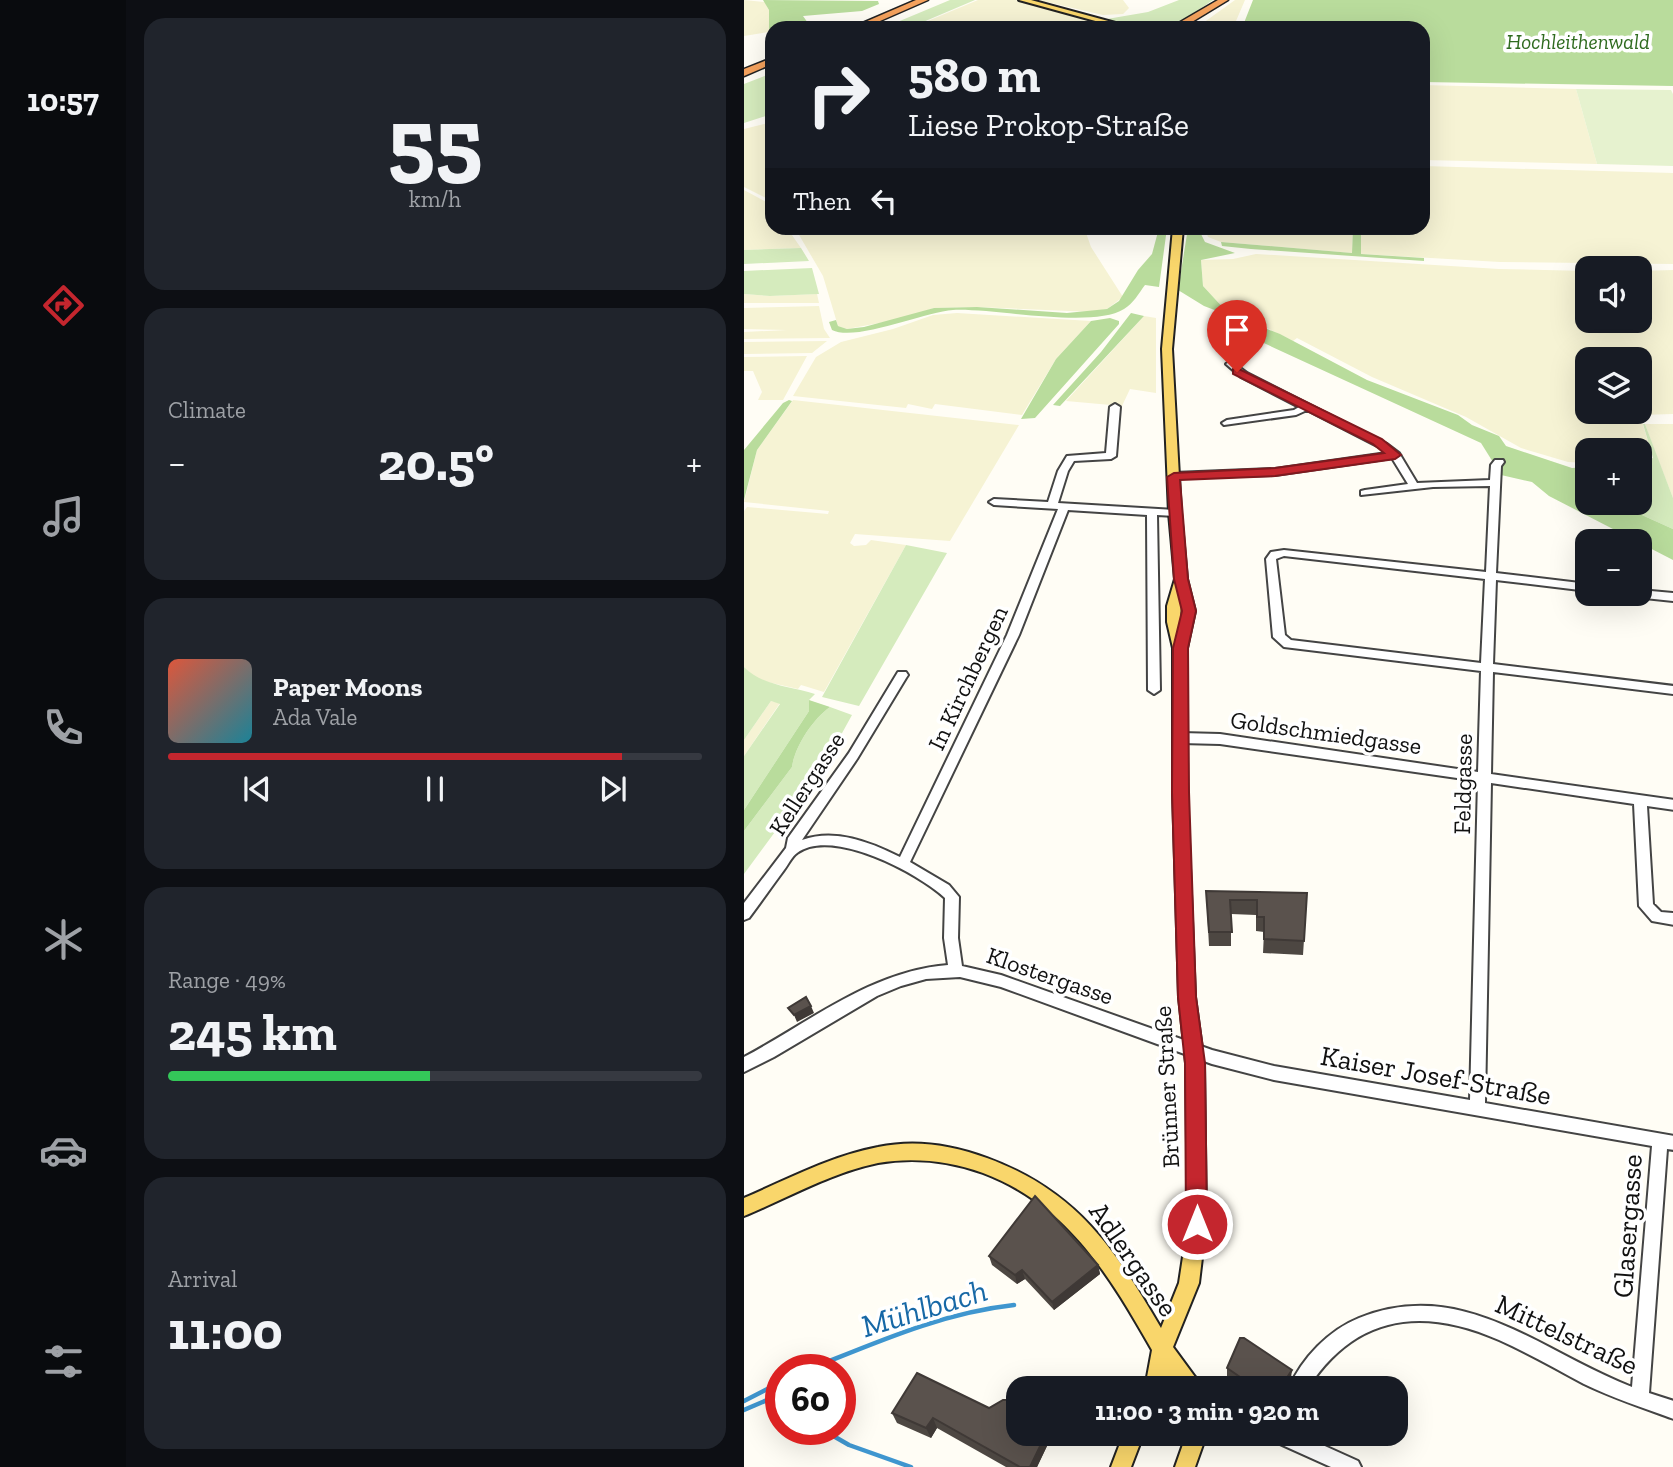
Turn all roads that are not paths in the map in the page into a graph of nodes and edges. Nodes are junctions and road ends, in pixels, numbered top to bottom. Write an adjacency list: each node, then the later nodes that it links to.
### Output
1 (1023, 0): 7 (main road)
2 (1224, 0): 4 (highway)
3 (929, 1): 5 (highway); 6 (highway)
4 (1203, 14): 8 (highway); 9 (highway)
5 (875, 21)
6 (887, 21)
7 (1103, 21)
8 (1188, 21)
9 (1194, 21)
10 (765, 64): 12 (highway)
11 (765, 71): 13 (highway)
12 (744, 72)
13 (744, 79)
14 (1177, 235): 21 (main road, Brünner Straße)
15 (1231, 364): 16 (street)
16 (1308, 406): 18 (street); 19 (street)
17 (1115, 407): 26 (street)
18 (1226, 423)
19 (1395, 455): 21 (street); 23 (street)
20 (1499, 462): 22 (street, Feldgasse)
21 (1174, 477): 28 (main road, Brünner Straße)
22 (1496, 483): 23 (street); 29 (street, Feldgasse)
23 (1414, 486): 24 (street)
24 (1365, 494)
25 (994, 502): 26 (street)
26 (1058, 506): 27 (street); 42 (street, In Kirchbergen)
27 (1152, 512): 28 (street); 35 (street)
28 (1175, 513): 37 (main road, Brünner Straße)
29 (1492, 576): 30 (street); 33 (street, Feldgasse); 33 (street)
30 (1575, 586)
31 (1652, 595): 32 (street)
32 (1673, 597)
33 (1487, 667): 36 (street); 38 (street, Feldgasse)
34 (902, 675): 41 (street, Kellergasse)
35 (1154, 690)
36 (1673, 690)
37 (1181, 738): 38 (street, Goldschmiedgasse); 46 (main road, Brünner Straße)
38 (1486, 777): 39 (street, Goldschmiedgasse); 48 (street, Feldgasse)
39 (1640, 800): 40 (street, Goldschmiedgasse); 44 (street)
40 (1673, 805)
41 (792, 849): 42 (street); 43 (street, Kellergasse)
42 (903, 864): 45 (street)
43 (744, 914)
44 (1673, 919)
45 (957, 971): 46 (street, Klostergasse); 47 (street, Klostergasse)
46 (1193, 1049): 48 (street, Kaiser Josef-Straße); 51 (main road, Brünner Straße)
47 (744, 1065)
48 (1477, 1109): 49 (street, Kaiser Josef-Straße)
49 (1667, 1142): 55 (street, Glasergasse)
50 (744, 1208): 51 (main road, Adlergasse)
51 (1162, 1349): 52 (main road, Brünner Straße); 53 (main road, Adlergasse)
52 (1158, 1376)
53 (1184, 1376)
54 (1306, 1376): 55 (street, Mittelstraße)
55 (1640, 1399): 56 (street, Mittelstraße)
56 (1673, 1410)
57 (1129, 1446): 60 (main road)
58 (1192, 1446): 61 (main road)
59 (1305, 1446): 62 (street)
60 (1121, 1467)
61 (1185, 1467)
62 (1352, 1467)

